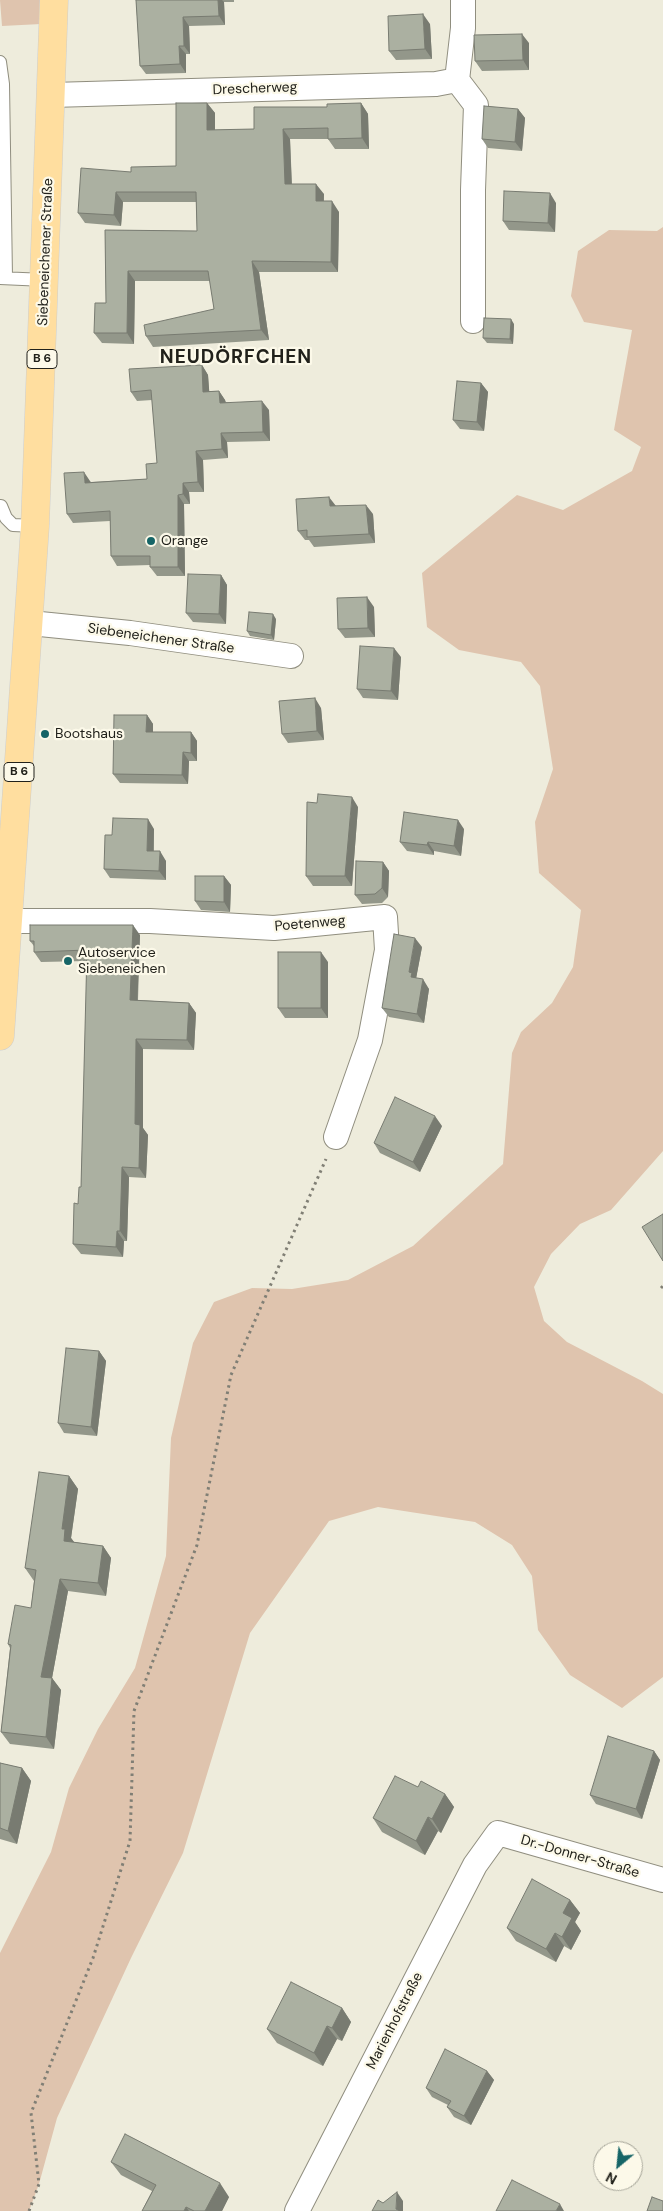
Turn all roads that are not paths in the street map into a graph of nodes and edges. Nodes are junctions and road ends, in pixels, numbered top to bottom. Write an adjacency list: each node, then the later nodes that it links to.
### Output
1 (54, 0): 5 (main road, Siebeneichener Straße / B 6)
2 (463, 0): 4 (street)
3 (0, 62): 6 (lane)
4 (458, 80): 5 (street, Drescherweg); 8 (street)
5 (52, 95): 7 (main road, Siebeneichener Straße / B 6)
6 (3, 278): 7 (lane)
7 (46, 280): 10 (main road, Siebeneichener Straße / B 6)
8 (473, 321)
9 (1, 506): 10 (lane)
10 (36, 526): 11 (main road, Siebeneichener Straße / B 6)
11 (30, 623): 12 (street, Siebeneichener Straße); 13 (main road, Siebeneichener Straße / B 6)
12 (291, 656)
13 (7, 921): 14 (main road, Siebeneichener Straße / B 6); 15 (street, Poetenweg)
14 (0, 1036)
15 (336, 1137)
16 (498, 1833): 17 (street, Dr.-Donner-Straße); 18 (street, Marienhofstraße)
17 (663, 1880)
18 (297, 2211)

